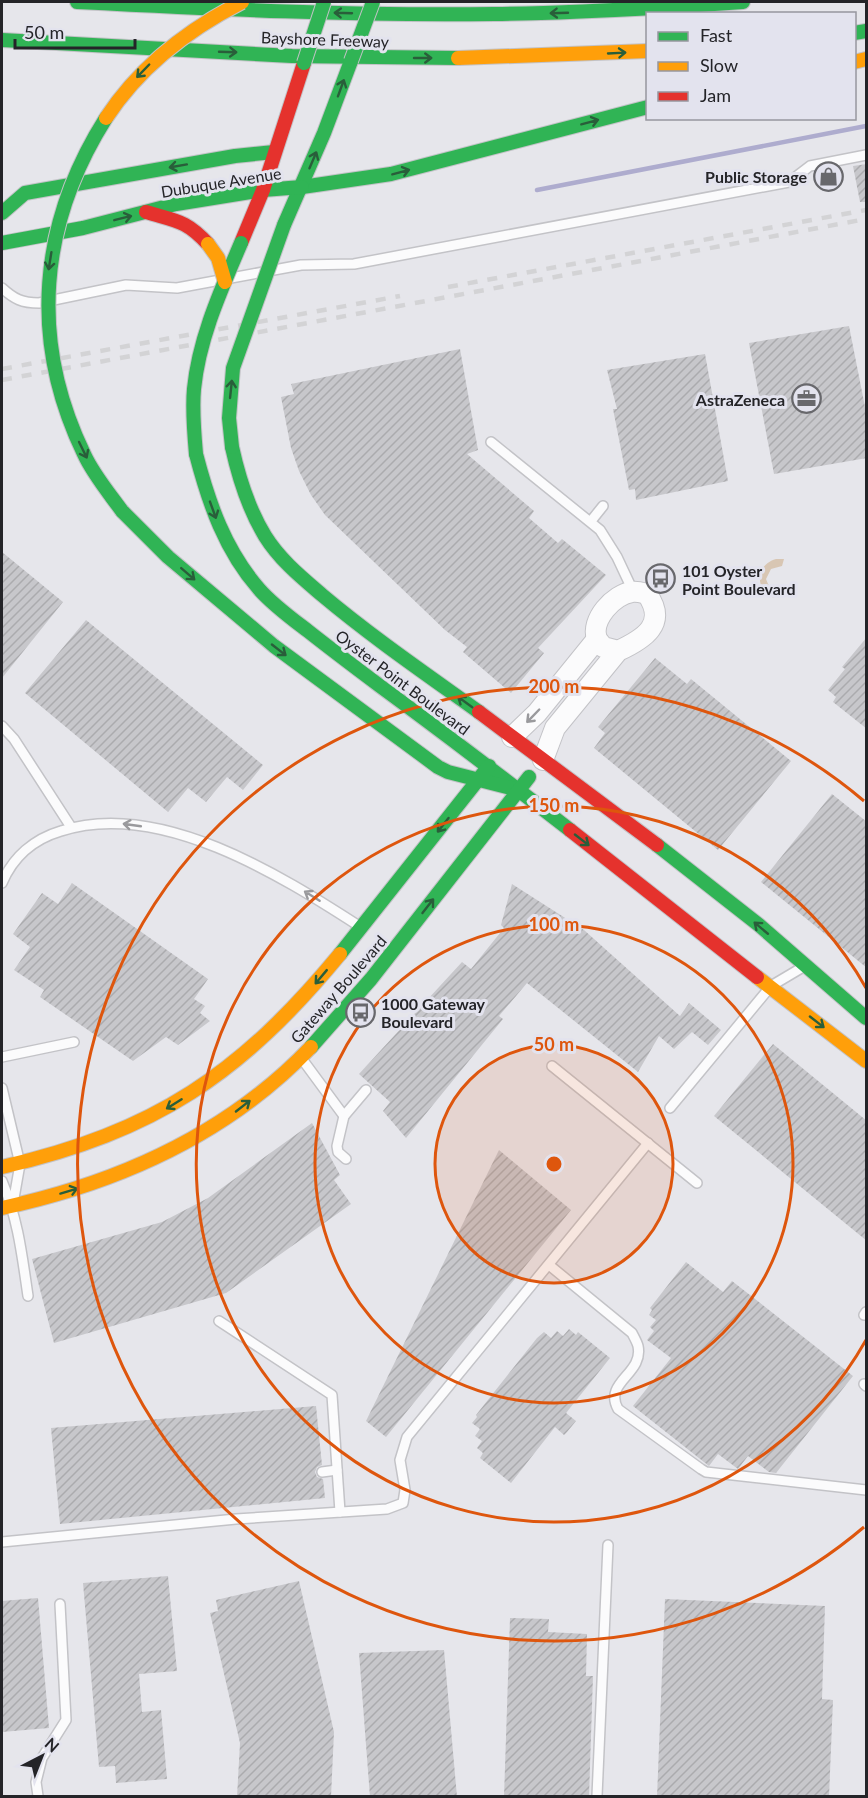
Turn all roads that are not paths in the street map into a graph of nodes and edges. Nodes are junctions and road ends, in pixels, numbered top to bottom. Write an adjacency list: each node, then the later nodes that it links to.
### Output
1 (77, 2): 7 (main road, Bayshore Freeway)
2 (162, 2): 7 (main road)
3 (242, 2): 30 (main road, one-way to 30, bridge)
4 (324, 2): 11 (main road, Oyster Point Boulevard, bridge)
5 (373, 2): 13 (main road, Oyster Point Boulevard, one-way to 5, bridge)
6 (743, 2): 7 (main road, Bayshore Freeway, one-way to 7)
7 (114, 3)
8 (2, 40): 9 (main road, Bayshore Freeway, one-way to 9)
9 (646, 51)
10 (646, 108): 13 (main road, one-way to 10)
11 (274, 152): 13 (main road, Dubuque Avenue); 14 (main road, Oyster Point Boulevard); 16 (main road, Dubuque Avenue, one-way to 16)
12 (867, 155): 19 (lane)
13 (302, 187): 14 (main road, Dubuque Avenue); 27 (main road, Oyster Point Boulevard, one-way to 13, bridge)
14 (263, 189): 15 (main road, Dubuque Avenue); 18 (main road, Oyster Point Boulevard, bridge)
15 (146, 212): 17 (main road, Dubuque Avenue, one-way to 15); 18 (main road, bridge)
16 (2, 213)
17 (2, 243)
18 (225, 282): 29 (main road, Oyster Point Boulevard, one-way to 29, bridge)
19 (2, 288)
20 (491, 442): 22 (lane)
21 (603, 506): 22 (lane)
22 (591, 521): 23 (lane)
23 (633, 591): 24 (street); 25 (street)
24 (597, 639): 25 (street); 27 (street, one-way to 27)
25 (618, 651): 28 (street)
26 (2, 726): 32 (lane)
27 (506, 744): 28 (main road, Oyster Point Boulevard); 29 (main road, Gateway Boulevard)
28 (543, 760): 31 (main road, Gateway Boulevard); 35 (main road, Oyster Point Boulevard, one-way to 28)
29 (489, 766): 30 (main road, Gateway Boulevard); 31 (main road, Oyster Point Boulevard)
30 (479, 779): 31 (main road); 34 (main road, Gateway Boulevard, one-way to 34)
31 (519, 790): 36 (main road, Oyster Point Boulevard, one-way to 36); 40 (main road, Gateway Boulevard, one-way to 31)
32 (71, 827): 33 (lane); 34 (lane, one-way to 32)
33 (2, 883)
34 (361, 928): 49 (main road, Gateway Boulevard, one-way to 49)
35 (805, 966): 36 (lane); 37 (main road, Oyster Point Boulevard)
36 (771, 986): 41 (main road, Oyster Point Boulevard, one-way to 41); 45 (lane)
37 (867, 1018)
38 (74, 1041): 39 (lane)
39 (2, 1057)
40 (301, 1057): 46 (lane); 53 (main road, Gateway Boulevard, one-way to 40)
41 (867, 1061)
42 (552, 1066): 47 (lane)
43 (2, 1088): 49 (lane)
44 (366, 1090): 46 (lane)
45 (670, 1108)
46 (344, 1116): 48 (lane)
47 (648, 1143): 52 (lane); 54 (lane)
48 (348, 1156)
49 (20, 1164): 50 (main road, Gateway Boulevard); 53 (lane)
50 (2, 1167)
51 (2, 1181): 53 (lane)
52 (697, 1183)
53 (7, 1207): 55 (lane)
54 (549, 1265): 59 (lane); 60 (lane)
55 (28, 1296)
56 (219, 1321): 57 (lane)
57 (337, 1470): 58 (lane); 60 (lane)
58 (322, 1472)
59 (867, 1490)
60 (340, 1512): 61 (lane)
61 (2, 1542)
62 (608, 1545): 65 (lane)
63 (60, 1604): 64 (lane)
64 (38, 1797)
65 (597, 1797)

